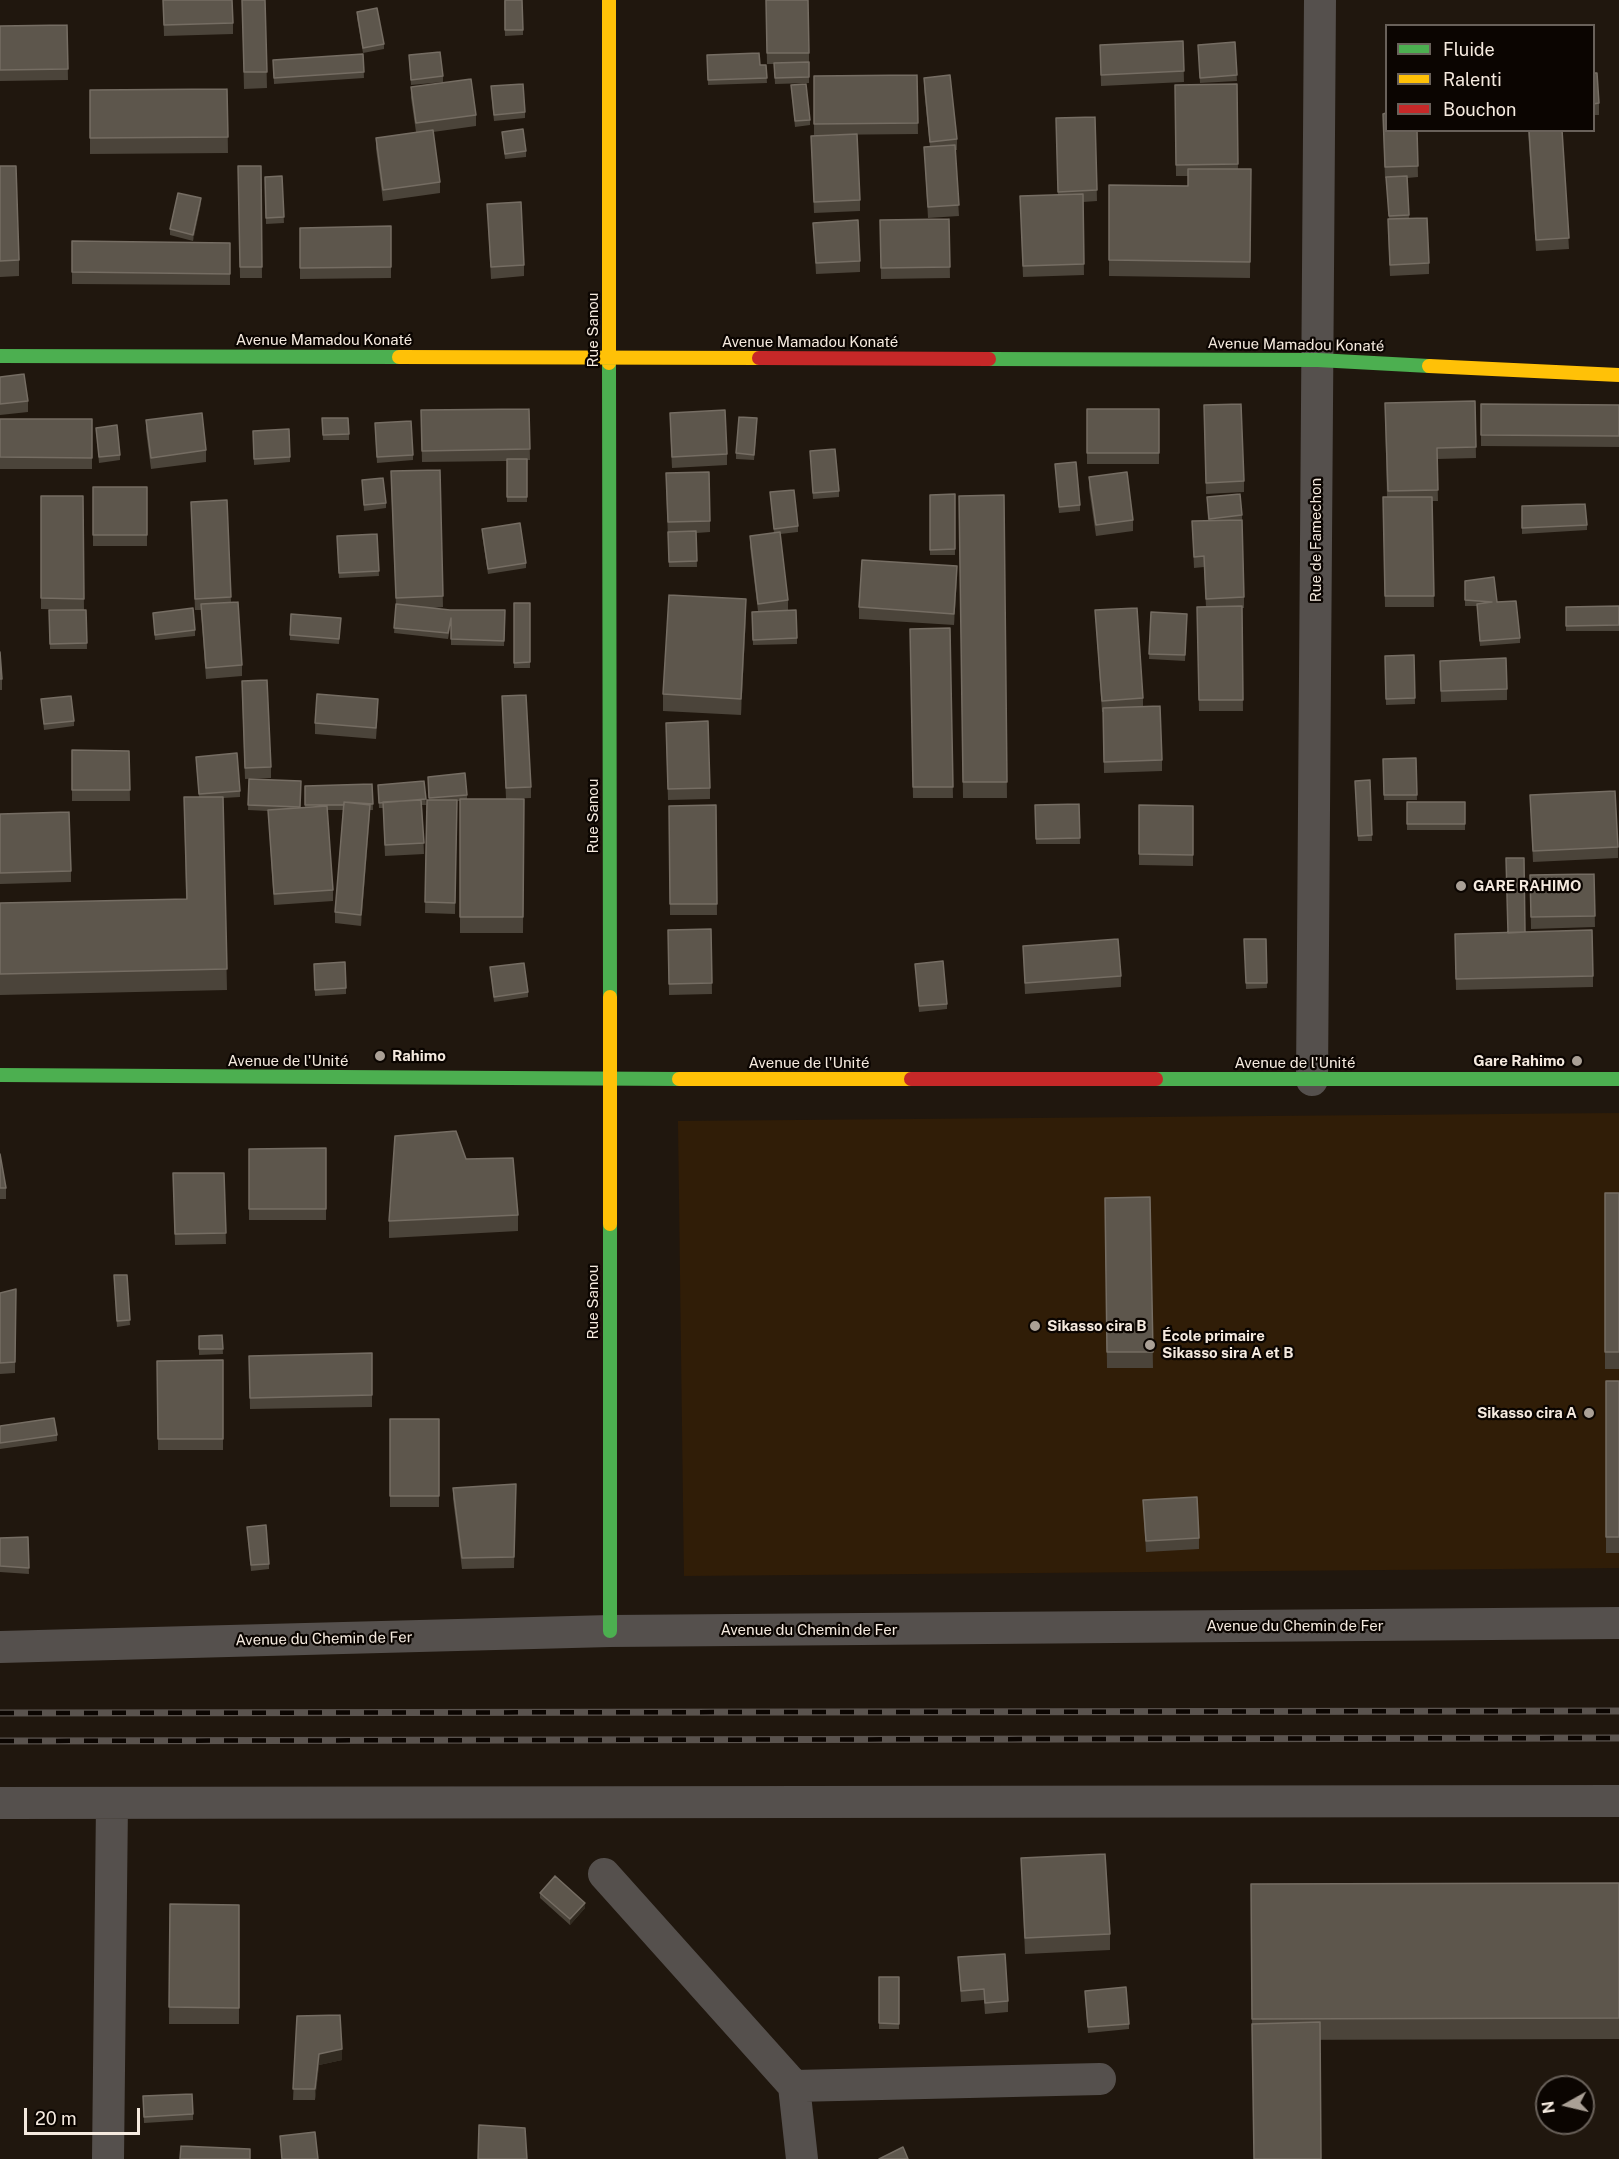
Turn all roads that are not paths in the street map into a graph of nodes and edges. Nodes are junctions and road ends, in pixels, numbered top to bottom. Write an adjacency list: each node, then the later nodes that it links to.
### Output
1 (609, 0): 4 (street, Rue Sanou)
2 (1320, 0): 5 (street, Rue de Famechon)
3 (0, 356): 4 (street, Avenue Mamadou Konaté)
4 (610, 357): 5 (street, Avenue Mamadou Konaté); 9 (street, Rue Sanou)
5 (1317, 360): 6 (street, Avenue Mamadou Konaté); 10 (street, Rue de Famechon)
6 (1619, 375)
7 (0, 1075): 9 (street, Avenue de l'Unité)
8 (1619, 1079): 10 (street, Avenue de l'Unité)
9 (610, 1080): 10 (street, Avenue de l'Unité); 12 (street, Rue Sanou)
10 (1312, 1080)
11 (1619, 1623): 12 (street, Avenue du Chemin de Fer)
12 (610, 1631): 13 (street, Avenue du Chemin de Fer)
13 (0, 1647)
14 (1619, 1801): 16 (street)
15 (0, 1803): 16 (street)
16 (112, 1803): 20 (street)
17 (603, 1874): 19 (street)
18 (1100, 2079): 19 (street)
19 (794, 2086): 21 (street)
20 (108, 2159)
21 (802, 2159)

